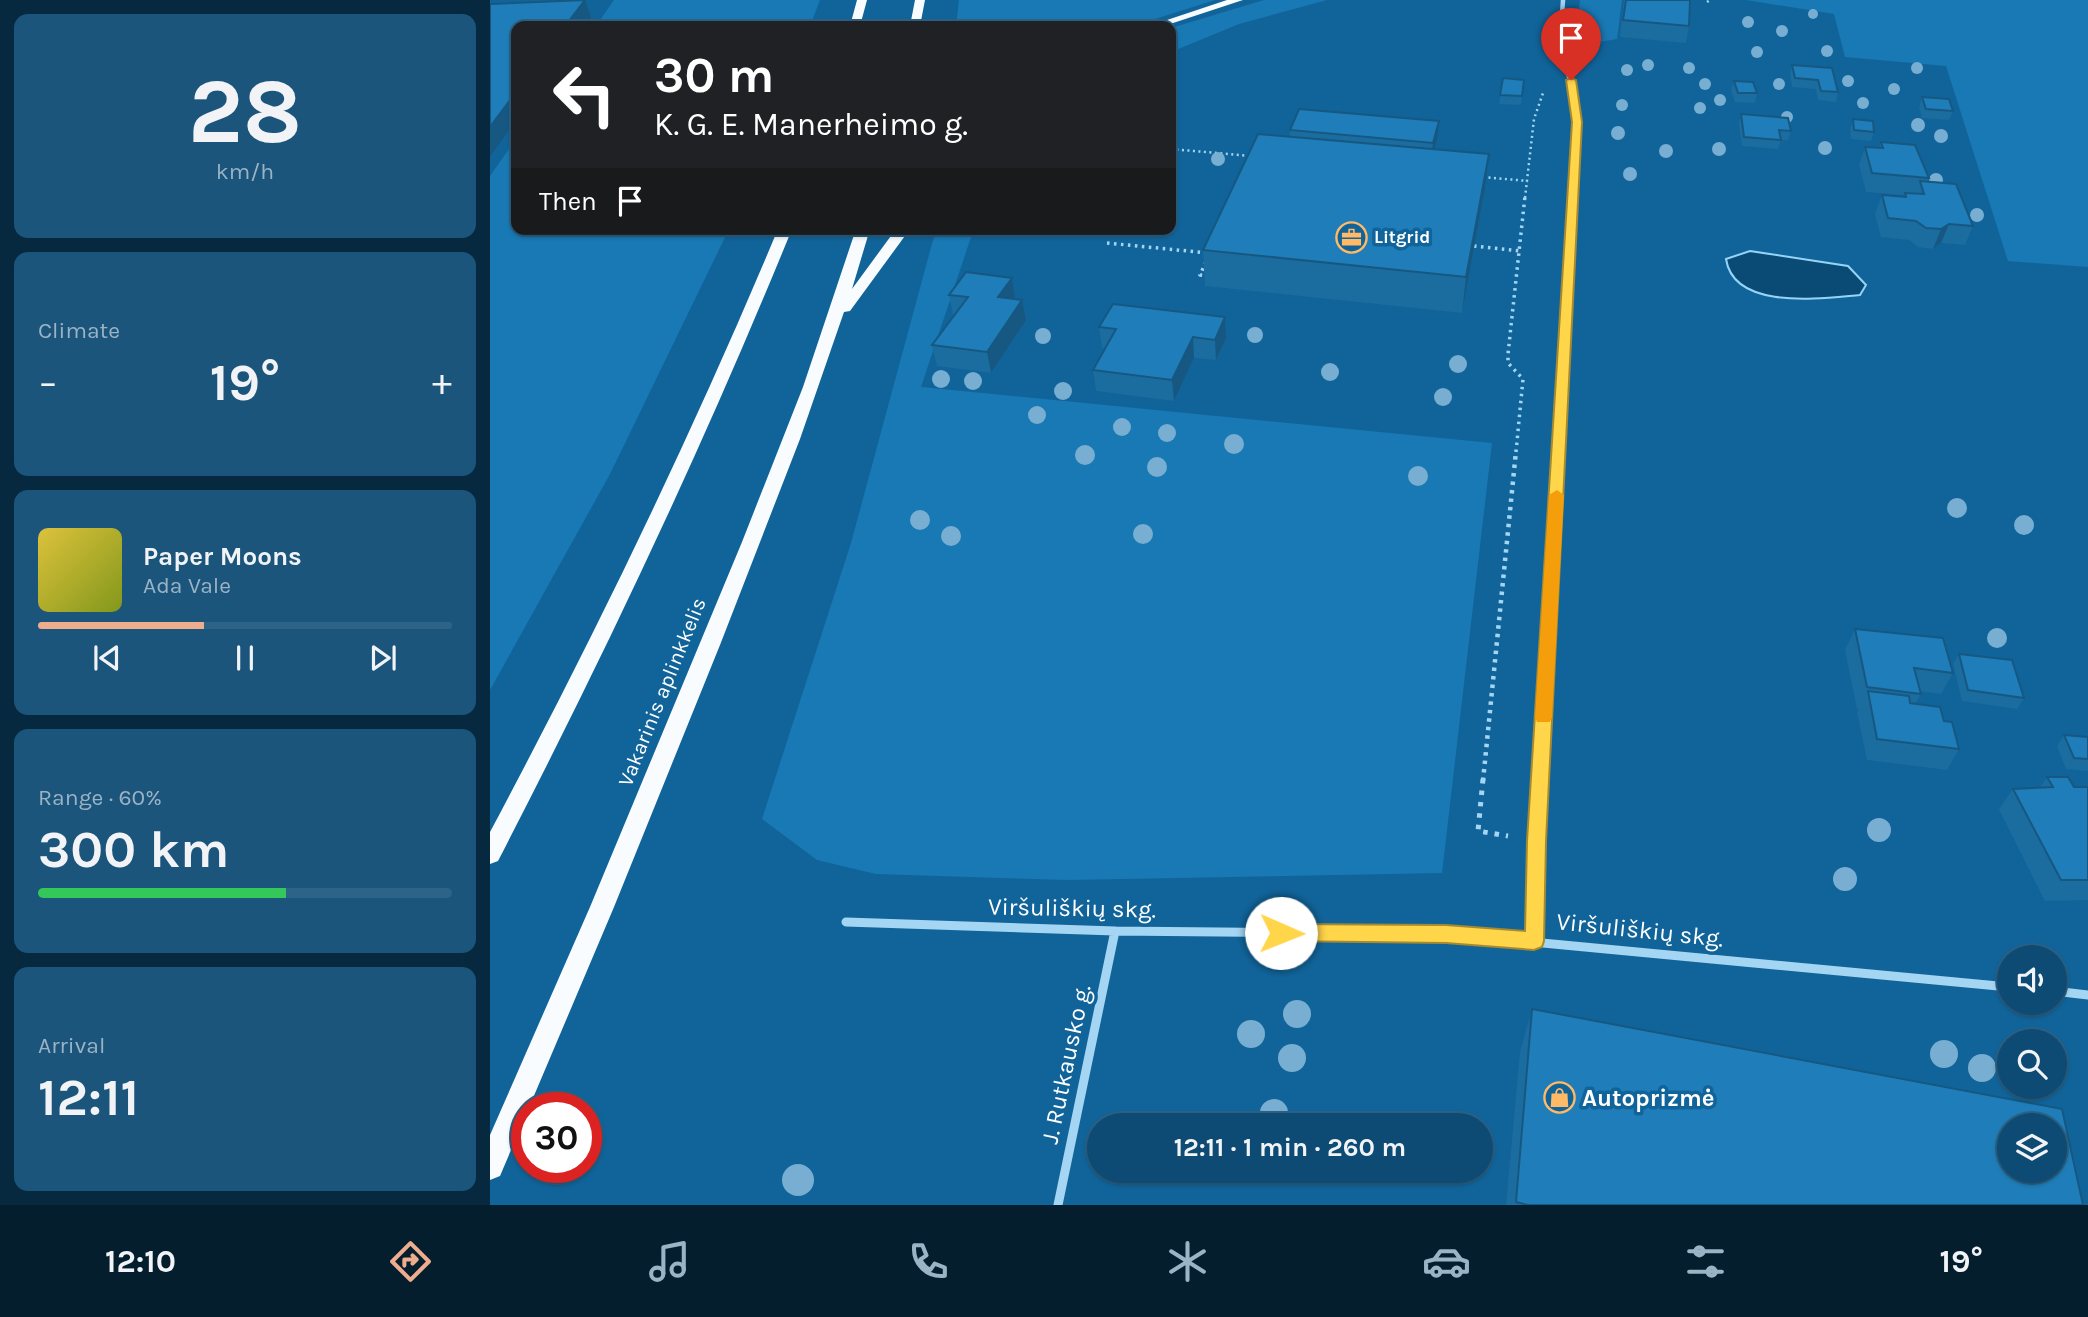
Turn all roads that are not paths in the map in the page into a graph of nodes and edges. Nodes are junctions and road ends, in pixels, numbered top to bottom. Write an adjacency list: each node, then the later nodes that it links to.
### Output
1 (862, 0): 5 (highway)
2 (920, 0): 6 (highway)
3 (1238, 0): 7 (highway)
4 (1563, 0): 15 (street)
5 (856, 21)
6 (916, 21)
7 (1170, 21)
8 (783, 235): 12 (highway)
9 (861, 235): 11 (highway, Vakarinis aplinkkelis)
10 (899, 235): 11 (highway)
11 (836, 320): 19 (highway, Vakarinis aplinkkelis)
12 (490, 855)
13 (846, 922): 14 (street, Viršuliškių skg.)
14 (1115, 931): 15 (street, Viršuliškių skg.); 20 (street, J. Rutkausko g.)
15 (1534, 941): 16 (street, Viršuliškių skg.)
16 (1997, 986)
17 (2067, 993): 18 (street)
18 (2088, 995)
19 (490, 1166)
20 (1058, 1205)

